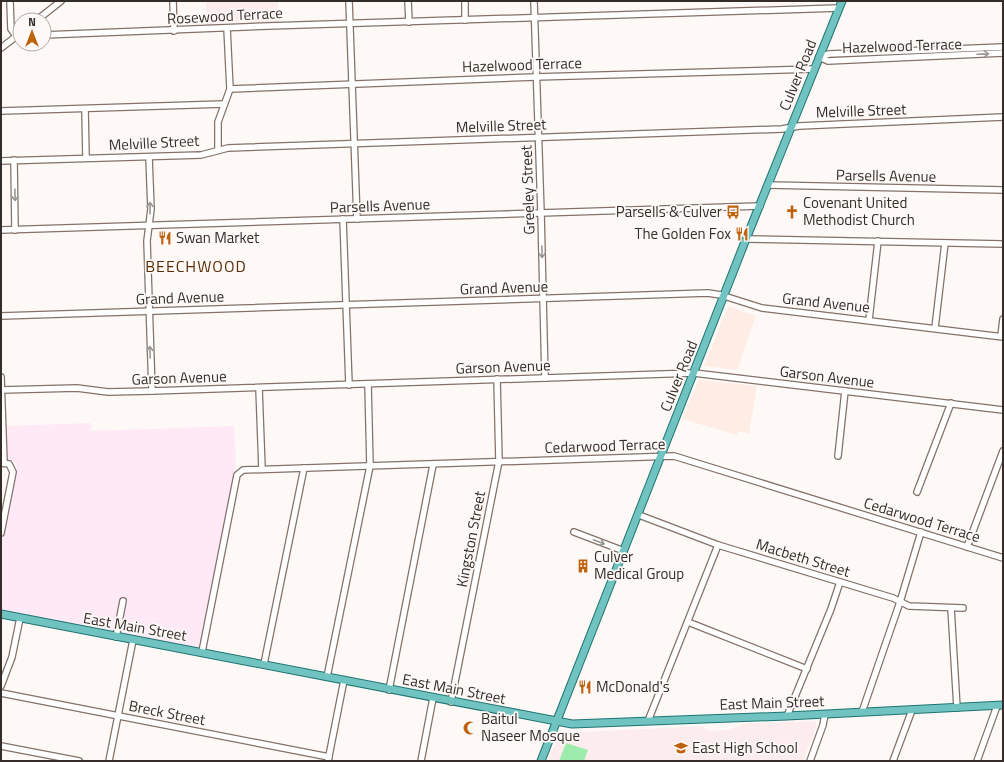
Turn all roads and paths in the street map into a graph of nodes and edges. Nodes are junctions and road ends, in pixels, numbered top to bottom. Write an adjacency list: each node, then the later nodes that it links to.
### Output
1 (10, 1): 16 (street)
2 (61, 1): 10 (street)
3 (173, 1): 17 (street)
4 (349, 1): 14 (street)
5 (408, 1): 13 (street)
6 (465, 1): 12 (street)
7 (534, 1): 11 (street, Greeley Street)
8 (842, 1): 9 (main road, Culver Road)
9 (839, 8): 11 (street, Rosewood Terrace); 23 (main road, Culver Road)
10 (47, 12)
11 (534, 18): 12 (street, Rosewood Terrace); 25 (street, Greeley Street)
12 (465, 20): 13 (street, Rosewood Terrace)
13 (409, 22): 14 (street, Rosewood Terrace)
14 (350, 24): 15 (street, Rosewood Terrace); 26 (street)
15 (227, 28): 17 (street, Rosewood Terrace); 27 (street)
16 (12, 30)
17 (174, 31): 18 (street, Rosewood Terrace)
18 (52, 35)
19 (12, 40): 21 (street)
20 (1003, 47): 23 (street, Hazelwood Terrace)
21 (1, 48)
22 (1003, 53): 23 (street, Hazelwood Terrace, one-way to 22)
23 (819, 57): 24 (main road, Culver Road)
24 (814, 69): 25 (street, Hazelwood Terrace); 32 (main road, Culver Road)
25 (535, 77): 26 (street, Hazelwood Terrace); 33 (street, Greeley Street)
26 (353, 84): 27 (street, Hazelwood Terrace); 34 (street)
27 (230, 89): 28 (street)
28 (224, 104): 29 (street); 35 (street)
29 (85, 109): 30 (street); 37 (street)
30 (1, 111)
31 (1003, 117): 32 (street, Melville Street)
32 (791, 128): 33 (street, Melville Street); 40 (main road, Culver Road)
33 (538, 137): 34 (street, Melville Street); 43 (street, Greeley Street)
34 (355, 143): 35 (street, Melville Street); 44 (street)
35 (218, 150): 36 (street, Melville Street)
36 (149, 157): 37 (street, Melville Street); 46 (street, one-way to 36)
37 (86, 158): 39 (street, Melville Street)
38 (1, 160): 39 (street, Melville Street)
39 (14, 160): 48 (street, one-way to 48)
40 (768, 185): 41 (street, Parsells Avenue); 42 (main road, Culver Road)
41 (1003, 190)
42 (760, 206): 43 (street, Parsells Avenue); 49 (main road, Culver Road)
43 (541, 213): 44 (street, Parsells Avenue); 54 (street, Greeley Street, one-way to 54)
44 (357, 218): 45 (street, Parsells Avenue)
45 (343, 219): 46 (street, Parsells Avenue); 55 (street)
46 (149, 225): 48 (street, Parsells Avenue); 56 (street)
47 (1, 230): 48 (street, Parsells Avenue)
48 (16, 230)
49 (746, 239): 50 (street); 53 (main road, Culver Road)
50 (878, 241): 51 (street); 59 (street)
51 (945, 243): 52 (street); 60 (street)
52 (1003, 244)
53 (725, 296): 54 (street, Grand Avenue); 59 (street, Grand Avenue); 62 (main road, Culver Road)
54 (544, 299): 55 (street, Grand Avenue); 64 (street, Greeley Street)
55 (346, 304): 56 (street, Grand Avenue); 66 (street)
56 (149, 311): 57 (street, Grand Avenue); 70 (street, one-way to 56)
57 (1, 316)
58 (1003, 319): 61 (street)
59 (869, 320): 60 (street, Grand Avenue)
60 (935, 328): 61 (street, Grand Avenue)
61 (1002, 336)
62 (694, 373): 64 (street, Garson Avenue); 71 (street, Garson Avenue); 75 (main road, Culver Road)
63 (1, 377): 69 (street)
64 (545, 378): 65 (street, Garson Avenue)
65 (498, 379): 67 (street, Garson Avenue); 77 (street, Kingston Street)
66 (349, 384): 67 (street, Garson Avenue); 68 (street, Garson Avenue)
67 (368, 384): 80 (street)
68 (259, 388): 70 (street, Garson Avenue); 82 (street)
69 (1, 390): 70 (street, Garson Avenue); 78 (street)
70 (152, 391)
71 (845, 391): 72 (street, Garson Avenue); 76 (street)
72 (951, 404): 73 (street, Garson Avenue); 83 (street)
73 (1003, 410)
74 (1003, 451): 89 (street)
75 (662, 456): 77 (street, Cedarwood Terrace); 84 (main road, Culver Road); 86 (street, Cedarwood Terrace)
76 (838, 456)
77 (499, 461): 79 (street, Cedarwood Terrace); 111 (street, Kingston Street)
78 (5, 464): 87 (street)
79 (433, 465): 80 (street, Cedarwood Terrace); 108 (street)
80 (370, 466): 81 (street, Cedarwood Terrace); 105 (street)
81 (304, 468): 82 (street, Cedarwood Terrace); 103 (street)
82 (262, 469): 102 (street, Cedarwood Terrace)
83 (917, 492)
84 (639, 515): 88 (street, Macbeth Street); 90 (main road, Culver Road)
85 (574, 532): 90 (street, one-way to 90)
86 (921, 532): 89 (street, Cedarwood Terrace); 94 (street)
87 (1, 533)
88 (718, 544): 92 (street, Macbeth Street); 99 (street)
89 (967, 547): 91 (street, Cedarwood Terrace)
90 (624, 551): 120 (main road, Culver Road)
91 (1003, 558)
92 (840, 582): 94 (street, Macbeth Street); 104 (street)
93 (123, 601): 100 (street)
94 (900, 602): 95 (street, Macbeth Street); 115 (street)
95 (951, 608): 96 (street, Macbeth Street); 113 (street)
96 (963, 608)
97 (1, 614): 98 (main road, East Main Street)
98 (20, 618): 100 (main road, East Main Street); 107 (street)
99 (688, 622): 104 (street); 119 (street)
100 (116, 637): 101 (main road, East Main Street)
101 (133, 640): 102 (main road, East Main Street); 117 (street)
102 (202, 652): 103 (main road, East Main Street)
103 (264, 664): 105 (main road, East Main Street)
104 (807, 669): 118 (street)
105 (327, 677): 106 (main road, East Main Street)
106 (344, 680): 108 (main road, East Main Street); 122 (street)
107 (1, 686)
108 (389, 690): 110 (main road, East Main Street)
109 (1, 693): 117 (street, Breck Street)
110 (433, 698): 111 (main road, East Main Street); 125 (street)
111 (451, 702): 120 (main road, East Main Street)
112 (1000, 706): 113 (main road, East Main Street); 129 (street)
113 (957, 708): 114 (main road, East Main Street)
114 (912, 710): 115 (main road, East Main Street); 128 (street)
115 (862, 712): 116 (main road, East Main Street)
116 (825, 714): 118 (main road, East Main Street); 127 (street)
117 (118, 716): 122 (street, Breck Street); 124 (street)
118 (788, 716): 119 (main road, East Main Street)
119 (648, 721): 120 (main road, East Main Street)
120 (556, 722): 126 (main road, Culver Road)
121 (1, 746): 123 (street)
122 (328, 759)
123 (79, 761)
124 (109, 761)
125 (421, 761)
126 (541, 761)
127 (810, 761)
128 (893, 761)
129 (976, 761)

